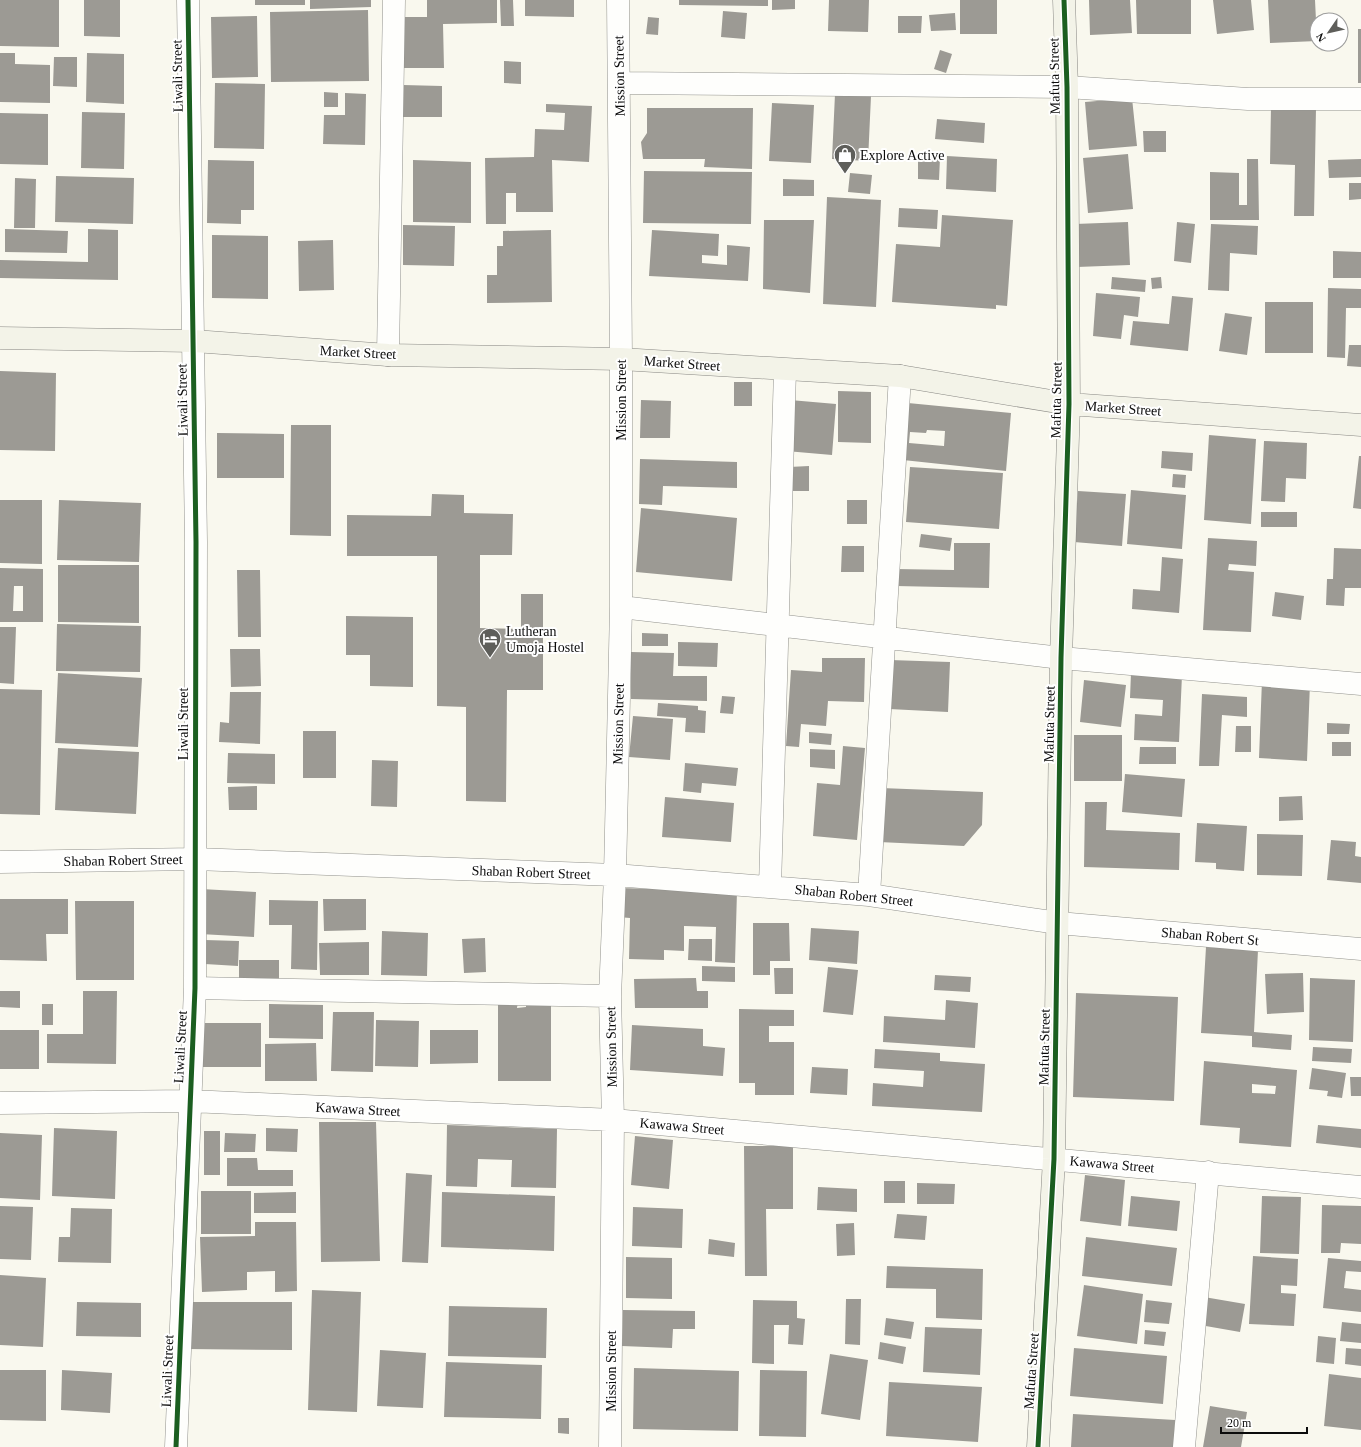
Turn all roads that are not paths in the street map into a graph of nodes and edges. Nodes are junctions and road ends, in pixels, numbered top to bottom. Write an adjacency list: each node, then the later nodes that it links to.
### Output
1 (188, 0): 9 (street, Liwali Street)
2 (394, 0): 10 (street)
3 (618, 0): 5 (street, Mission Street)
4 (1064, 0): 6 (street, Mafuta Street)
5 (619, 83): 6 (street); 11 (street, Mission Street)
6 (1067, 87): 7 (street); 14 (street, Mafuta Street)
7 (1361, 99)
8 (0, 338): 9 (street, Market Street)
9 (194, 341): 10 (street, Market Street); 21 (street, Liwali Street)
10 (388, 355): 11 (street, Market Street)
11 (621, 359): 12 (street, Market Street); 16 (street, Mission Street)
12 (785, 370): 13 (street, Market Street); 17 (street)
13 (900, 376): 14 (street, Market Street); 18 (street)
14 (1068, 404): 15 (street, Market Street); 19 (street, Mafuta Street)
15 (1361, 425)
16 (621, 607): 17 (street); 23 (street, Mission Street)
17 (776, 625): 18 (street); 24 (street)
18 (885, 639): 19 (street); 25 (street)
19 (1061, 658): 20 (street); 26 (street, Mafuta Street)
20 (1361, 684)
21 (195, 859): 22 (street, Shaban Robert Street); 23 (street, Shaban Robert Street); 28 (street, Liwali Street)
22 (0, 862)
23 (615, 875): 24 (street, Shaban Robert Street); 29 (street, Mission Street)
24 (770, 887): 25 (street, Shaban Robert Street)
25 (869, 894): 26 (street, Shaban Robert Street)
26 (1058, 923): 27 (street, Shaban Robert St); 33 (street, Mafuta Street)
27 (1361, 949)
28 (195, 988): 29 (street); 30 (street, Liwali Street)
29 (610, 996): 32 (street, Mission Street)
30 (190, 1101): 31 (street, Kawawa Street); 32 (street, Kawawa Street); 36 (street, Liwali Street)
31 (0, 1103)
32 (612, 1120): 33 (street, Kawawa Street); 37 (street, Mission Street)
33 (1054, 1159): 34 (street, Kawawa Street); 38 (street, Mafuta Street)
34 (1208, 1172): 35 (street, Kawawa Street); 39 (street)
35 (1361, 1187)
36 (176, 1447)
37 (610, 1447)
38 (1038, 1447)
39 (1184, 1447)

